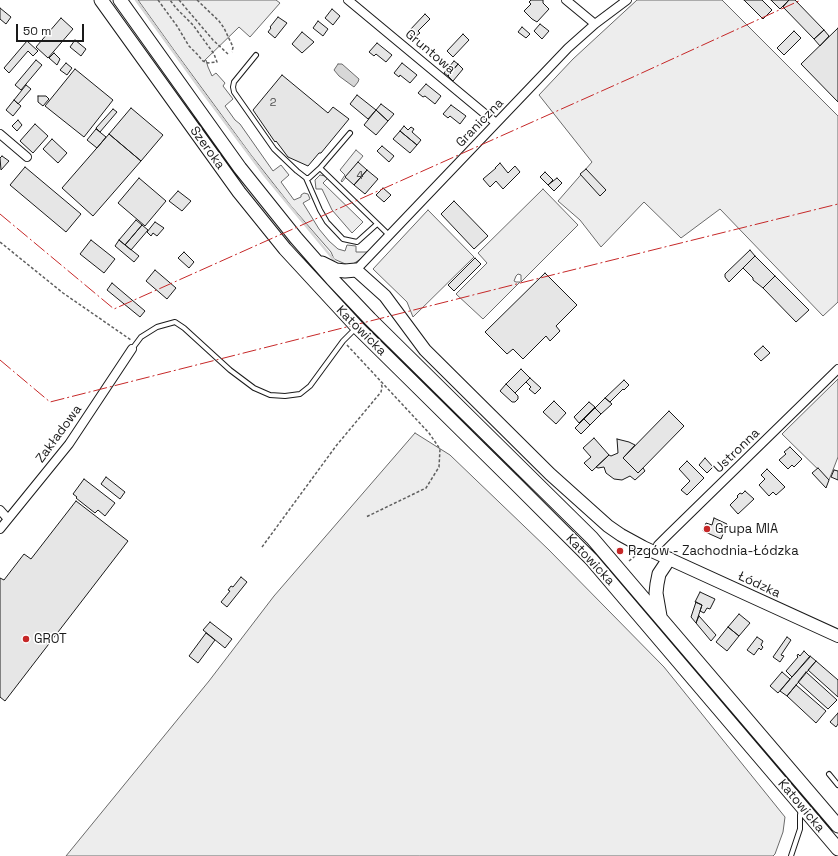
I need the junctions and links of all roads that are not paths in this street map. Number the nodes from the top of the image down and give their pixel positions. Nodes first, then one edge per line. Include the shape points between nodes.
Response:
1 (101, 0) edge
2 (120, 0) edge
3 (348, 0) edge
4 (566, 0) edge
5 (627, 0) edge
6 (595, 24) junction
7 (256, 56) dead end
8 (496, 123) junction
9 (350, 133) dead end
10 (0, 134) edge
11 (27, 157) dead end
12 (320, 168) junction
13 (306, 178) junction
14 (377, 224) junction
15 (389, 235) junction
16 (312, 257) junction
17 (356, 270) junction
18 (332, 279) joint
19 (321, 290) joint
20 (357, 327) junction
21 (134, 346) joint
22 (838, 369) edge
23 (0, 510) edge
24 (8, 519) junction
25 (0, 529) edge
26 (656, 552) junction
27 (670, 559) junction
28 (660, 616) junction
29 (838, 636) edge
30 (829, 774) dead end
31 (838, 784) edge
32 (802, 807) junction
33 (838, 826) edge
34 (838, 849) edge
35 (791, 856) edge

1 - 19 main road, Szeroka via 239,192
2 - 16 main road, Szeroka via 240,168
3 - 8 street, Gruntowa
4 - 6 street
5 - 6 street, Graniczna
6 - 8 street, Graniczna via 568,48
7 - 13 lane via 234,82 234,92 274,149
8 - 15 street, Graniczna
9 - 12 lane
10 - 11 street
12 - 13 lane
12 - 14 lane
13 - 14 lane via 327,222 343,239 357,242
14 - 15 lane
15 - 17 street, Graniczna
16 - 17 main road via 336,270
16 - 18 main road, Szeroka
17 - 26 street, Łódzka via 385,296 425,350 550,474 608,526
18 - 28 main road, Katowicka via 592,538
19 - 20 main road, Katowicka
20 - 21 lane via 343,341 310,386 300,394 284,396 270,395 254,388 175,322 156,327 141,337
20 - 32 main road, Katowicka via 591,559
21 - 24 street, Zakładowa via 69,444
22 - 26 street, Ustronna via 658,545
23 - 24 street
24 - 25 street, Zakładowa
26 - 27 street, Łódzka
27 - 28 main road via 659,574 657,584
27 - 29 street, Łódzka
28 - 33 main road, Katowicka
30 - 31 lane
32 - 34 main road, Katowicka
32 - 35 lane via 800,829

